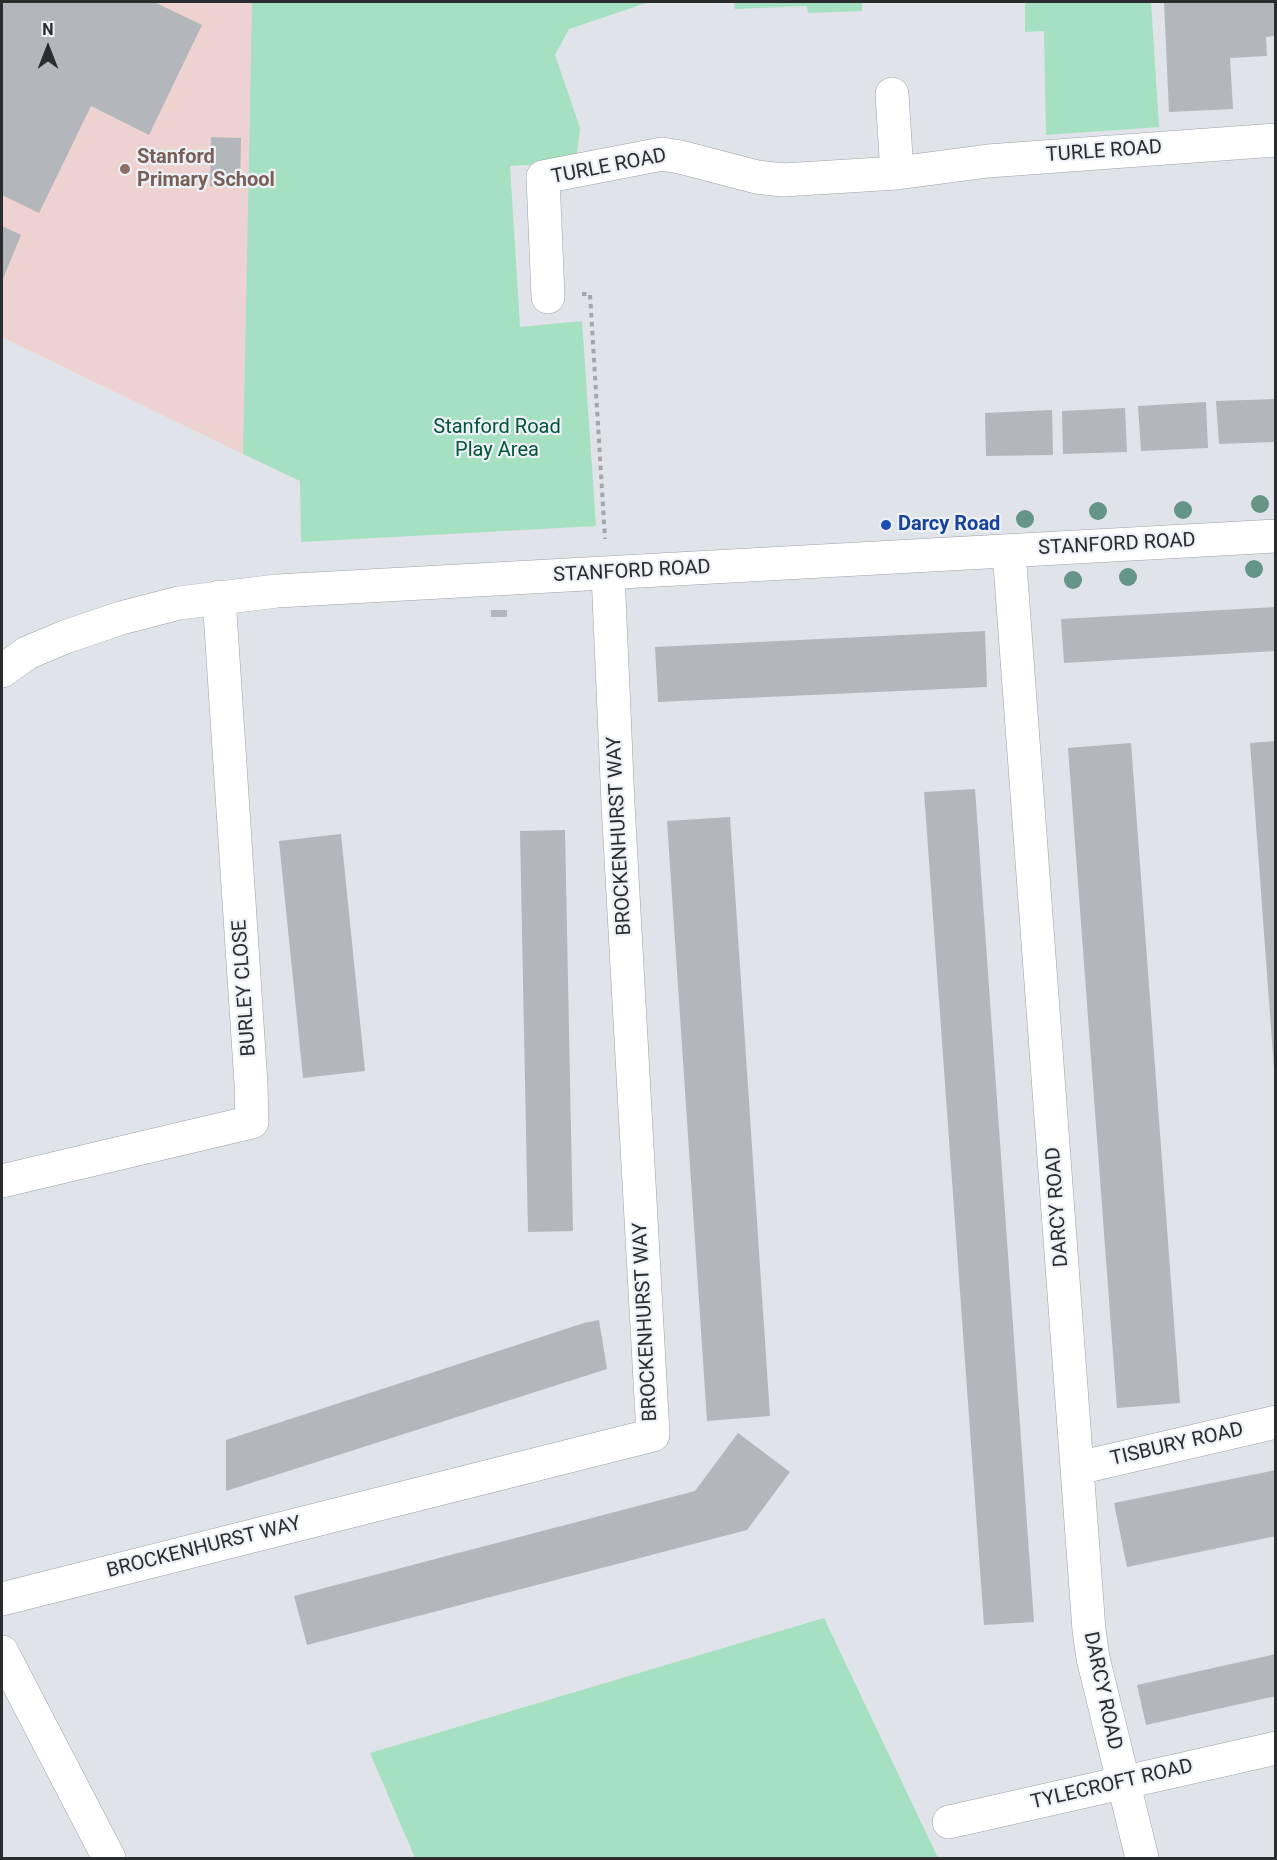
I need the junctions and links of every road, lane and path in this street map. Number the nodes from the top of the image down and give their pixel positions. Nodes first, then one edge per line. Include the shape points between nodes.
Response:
1 (892, 94) dead end
2 (1275, 140) edge
3 (897, 173) junction
4 (549, 297) joint
5 (1275, 536) edge
6 (1009, 551) junction
7 (608, 573) junction
8 (219, 597) junction
9 (2, 670) edge
10 (2, 1181) edge
11 (1275, 1422) edge
12 (1078, 1468) junction
13 (2, 1599) edge
14 (2, 1652) edge
15 (1275, 1748) edge
16 (1122, 1781) junction
17 (949, 1822) dead end
18 (109, 1858) edge
19 (1142, 1858) edge

1 - 3 street
2 - 3 street, TURLE ROAD via 1009,159
3 - 4 street, TURLE ROAD via 768,180 662,154 543,177
4 - 7 path via 590,294
5 - 6 street, STANFORD ROAD
6 - 7 street, STANFORD ROAD
6 - 12 street, DARCY ROAD
7 - 8 street, STANFORD ROAD
7 - 13 street, BROCKENHURST WAY via 652,1435
8 - 9 street, STANFORD ROAD via 145,611 65,637 27,653
8 - 10 street, BURLEY CLOSE via 252,1122
11 - 12 street, TISBURY ROAD
12 - 16 street, DARCY ROAD via 1089,1630
14 - 18 street
15 - 16 street, TYLECROFT ROAD
16 - 17 street, TYLECROFT ROAD
16 - 19 street, DARCY ROAD

